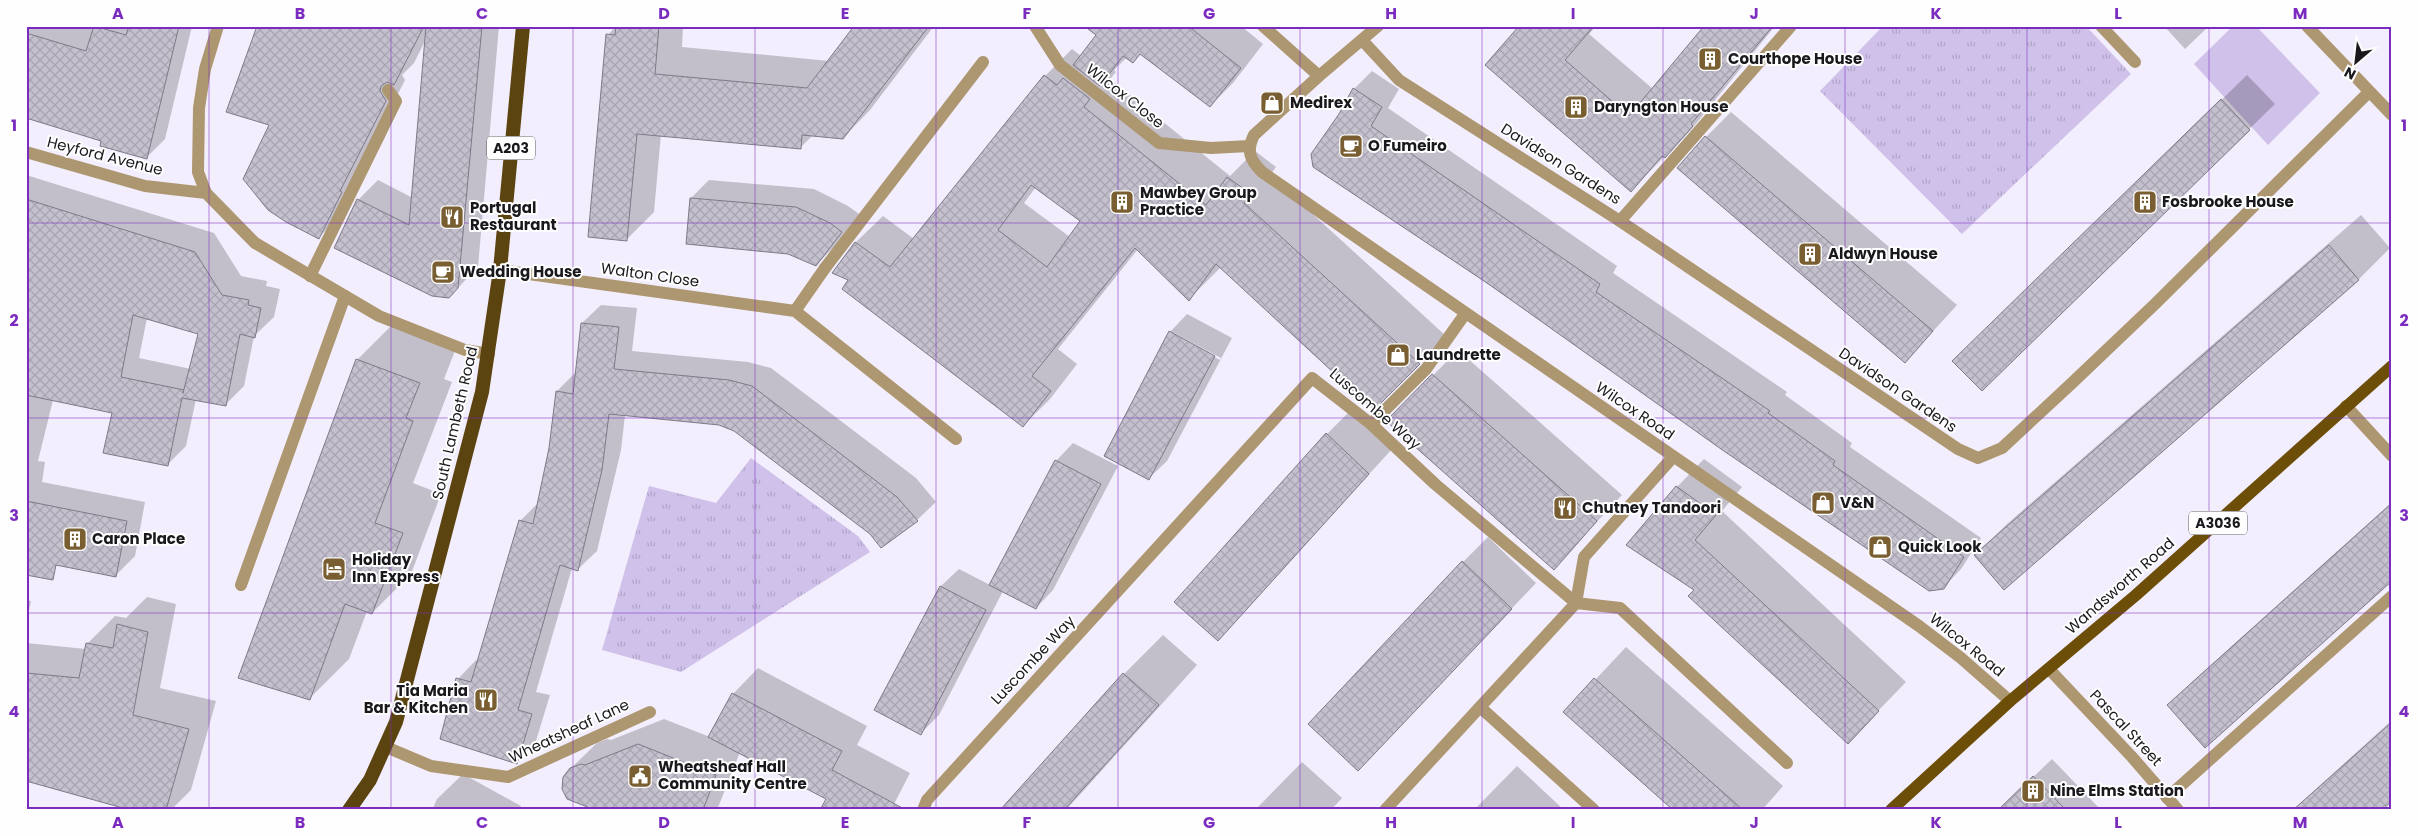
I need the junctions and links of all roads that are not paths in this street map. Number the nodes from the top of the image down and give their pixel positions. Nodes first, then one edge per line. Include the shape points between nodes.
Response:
1 (218, 26) edge
2 (523, 26) edge
3 (1035, 26) edge
4 (1262, 26) edge
5 (1378, 26) edge
6 (1791, 26) edge
7 (2101, 26) edge
8 (2307, 26) edge
9 (1362, 40) junction
10 (983, 62) dead end
11 (2135, 62) dead end
12 (1319, 76) junction
13 (388, 90) dead end
14 (2369, 92) junction
15 (2392, 115) edge
16 (1249, 146) junction
17 (26, 152) edge
18 (206, 193) junction
19 (1620, 221) junction
20 (500, 270) junction
21 (310, 276) junction
22 (344, 296) junction
23 (795, 312) junction
24 (1465, 314) junction
25 (489, 354) junction
26 (2392, 366) edge
27 (2346, 406) junction
28 (1371, 424) junction
29 (956, 439) dead end
30 (2392, 456) edge
31 (1673, 457) junction
32 (241, 585) dead end
33 (2392, 596) edge
34 (1576, 603) junction
35 (2049, 669) junction
36 (2010, 701) junction
37 (1480, 707) junction
38 (650, 712) dead end
39 (386, 747) junction
40 (1787, 763) dead end
41 (2167, 798) junction
42 (350, 810) edge
43 (923, 810) edge
44 (1385, 810) edge
45 (1594, 810) edge
46 (1892, 810) edge
47 (2178, 810) edge

1 - 18 street via 205,69 199,108 198,172
2 - 20 highway, South Lambeth Road / A203
3 - 16 street, Wilcox Close via 1060,65 1159,144 1211,148
4 - 12 street
5 - 9 street
6 - 19 street
7 - 11 street
8 - 14 street
9 - 12 street
9 - 19 street, Davidson Gardens via 1399,80
10 - 23 street
12 - 16 street via 1254,135
13 - 21 street via 396,101
14 - 15 street
14 - 19 street, Davidson Gardens via 2155,304 2002,448 1978,458 1958,450
16 - 24 street, Wilcox Road via 1250,156 1262,172
17 - 18 street, Heyford Avenue via 146,186
18 - 21 street via 255,243
20 - 23 street, Walton Close
20 - 25 highway, South Lambeth Road / A203
21 - 22 street
22 - 25 street via 425,336 465,350
22 - 32 street
23 - 29 street
24 - 28 street via 1426,369
24 - 31 street, Wilcox Road
25 - 39 highway, South Lambeth Road / A203 via 455,501 396,722
26 - 27 main road, Wandsworth Road / A3036
27 - 30 street
27 - 35 main road, Wandsworth Road / A3036 via 2255,490
28 - 34 street, Luscombe Way via 1435,484
28 - 43 street, Luscombe Way via 1312,378 927,800
31 - 34 street via 1584,557
31 - 36 street, Wilcox Road via 1919,626
33 - 41 street
34 - 37 street
34 - 40 street via 1620,608
35 - 36 main road, Wandsworth Road / A3036
35 - 41 street, Pascal Street
36 - 46 main road, Wandsworth Road / A3036
37 - 44 street
37 - 45 street
38 - 39 street, Wheatsheaf Lane via 508,777 431,766
39 - 42 highway, South Lambeth Road / A203
41 - 47 street, Pascal Street

